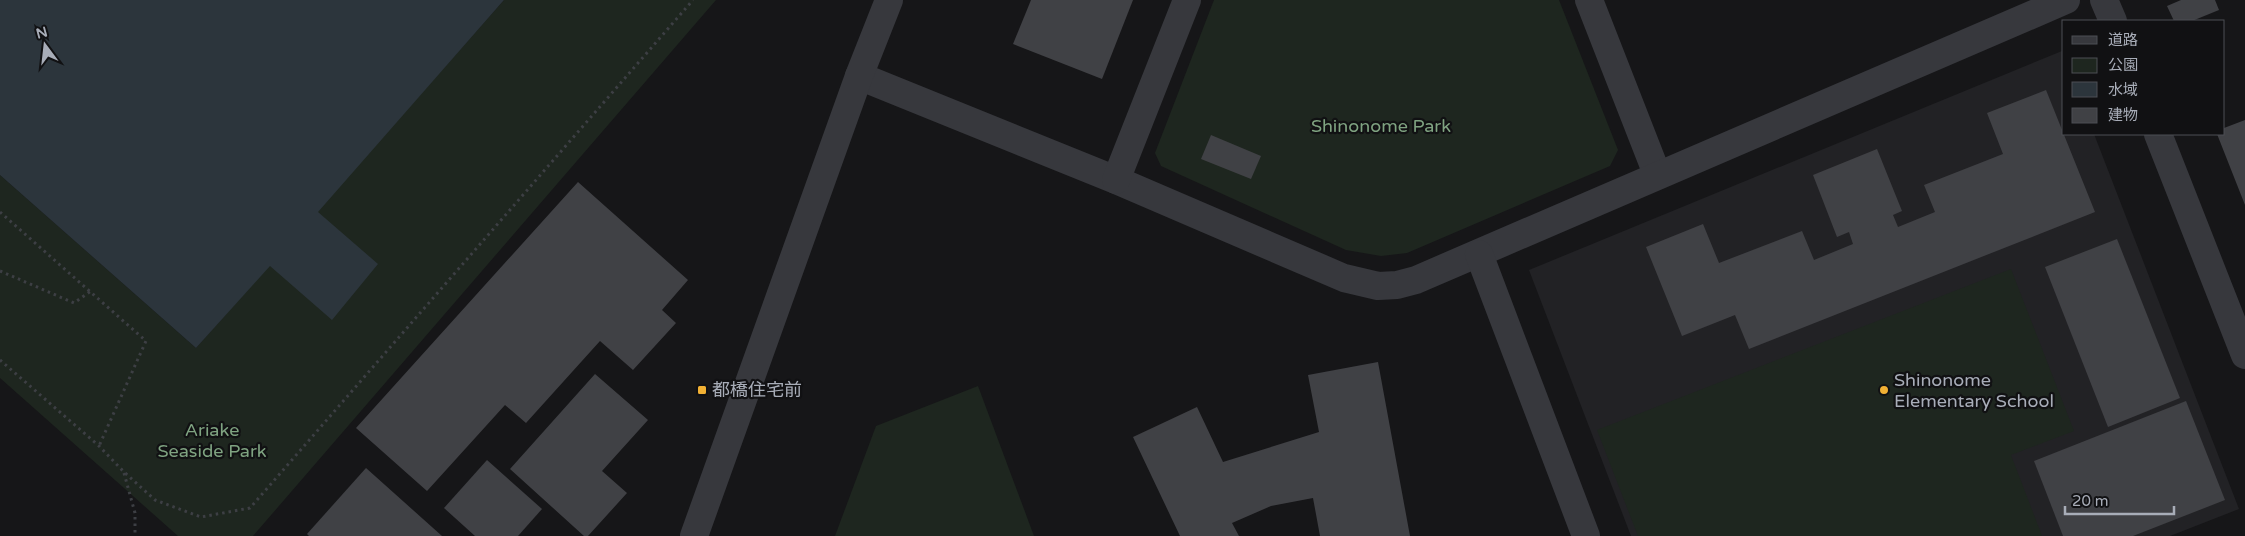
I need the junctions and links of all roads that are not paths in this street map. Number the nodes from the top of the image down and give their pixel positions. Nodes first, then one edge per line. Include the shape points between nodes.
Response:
1 (889, 0) edge
2 (1187, 0) edge
3 (1590, 0) edge
4 (2066, 0) edge
5 (2104, 0) edge
6 (2113, 20) edge
7 (859, 76) junction
8 (2158, 135) edge
9 (1657, 174) junction
10 (1116, 180) junction
11 (1479, 254) junction
12 (2245, 355) edge
13 (694, 536) edge
14 (1586, 536) edge

1 - 7 street
2 - 10 street
3 - 9 street
4 - 9 street
5 - 6 street
7 - 10 street
7 - 13 street
8 - 12 street
9 - 11 street
10 - 11 street via 1360,283 1397,285
11 - 14 street

